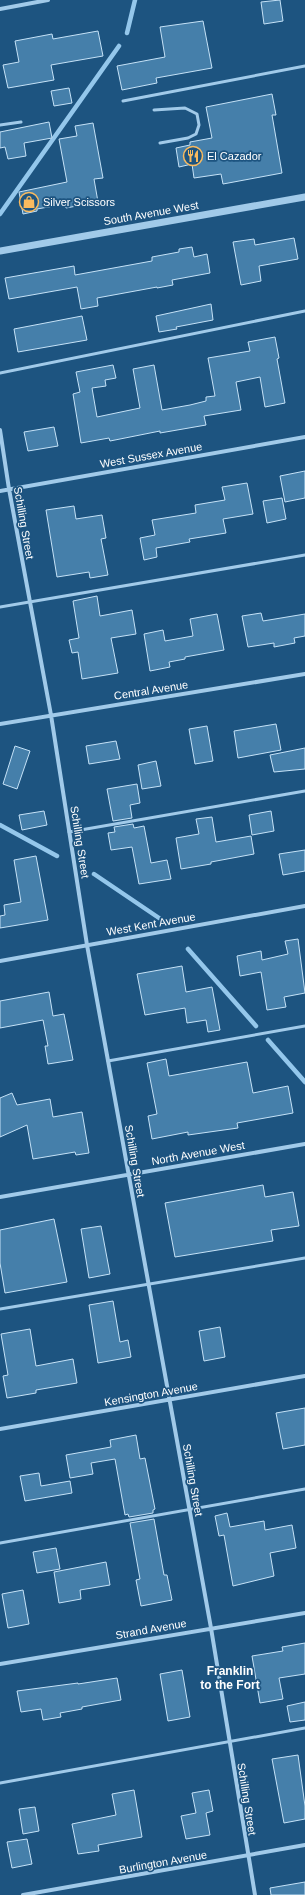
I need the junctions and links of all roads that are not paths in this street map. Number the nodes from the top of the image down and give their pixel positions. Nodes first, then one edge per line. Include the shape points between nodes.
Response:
1 (48, 0) edge
2 (0, 9) edge
3 (305, 66) edge
4 (123, 101) dead end
5 (154, 110) dead end
6 (21, 122) dead end
7 (0, 125) edge
8 (160, 143) dead end
9 (305, 197) edge
10 (0, 251) edge
11 (305, 311) edge
12 (0, 373) edge
13 (0, 430) edge
14 (305, 437) edge
15 (8, 489) junction
16 (0, 491) edge
17 (305, 555) edge
18 (30, 602) junction
19 (0, 607) edge
20 (305, 674) edge
21 (51, 715) junction
22 (0, 724) edge
23 (305, 791) edge
24 (69, 832) junction
25 (305, 906) edge
26 (87, 945) junction
27 (0, 961) edge
28 (305, 1026) edge
29 (108, 1061) junction
30 (305, 1144) edge
31 (128, 1174) junction
32 (0, 1197) edge
33 (305, 1258) edge
34 (148, 1283) junction
35 (0, 1309) edge
36 (305, 1376) edge
37 (170, 1399) junction
38 (0, 1430) edge
39 (305, 1489) edge
40 (189, 1509) junction
41 (0, 1543) edge
42 (305, 1613) edge
43 (211, 1628) junction
44 (0, 1664) edge
45 (305, 1728) edge
46 (228, 1741) junction
47 (0, 1783) edge
48 (305, 1845) edge
49 (247, 1856) junction
50 (23, 1895) edge
51 (255, 1895) edge

1 - 2 street
3 - 4 lane
5 - 8 lane via 185,108 197,114 199,125 196,134 188,138
6 - 7 lane
9 - 10 street, South Avenue West
11 - 12 lane
13 - 15 street, Schilling Street
14 - 15 street, West Sussex Avenue
15 - 16 street, West Sussex Avenue
15 - 18 street, Schilling Street
17 - 18 lane
18 - 19 lane
18 - 21 street, Schilling Street
20 - 21 street, Central Avenue
21 - 22 street, Central Avenue
21 - 24 street, Schilling Street
23 - 24 lane
24 - 26 street, Schilling Street
25 - 26 street, West Kent Avenue
26 - 27 street, West Kent Avenue
26 - 29 street, Schilling Street
28 - 29 lane
29 - 31 street, Schilling Street
30 - 31 street, North Avenue West
31 - 32 street, North Avenue West
31 - 34 street, Schilling Street
33 - 34 lane
34 - 35 lane
34 - 37 street, Schilling Street
36 - 37 street, Kensington Avenue
37 - 38 street, Kensington Avenue
37 - 40 street, Schilling Street
39 - 40 lane
40 - 41 lane
40 - 43 street, Schilling Street
42 - 43 street, Strand Avenue
43 - 44 street, Strand Avenue
43 - 46 street, Schilling Street
45 - 46 lane
46 - 47 lane
46 - 49 street, Schilling Street
48 - 49 street, Burlington Avenue
49 - 50 street, Burlington Avenue
49 - 51 street, Schilling Street

